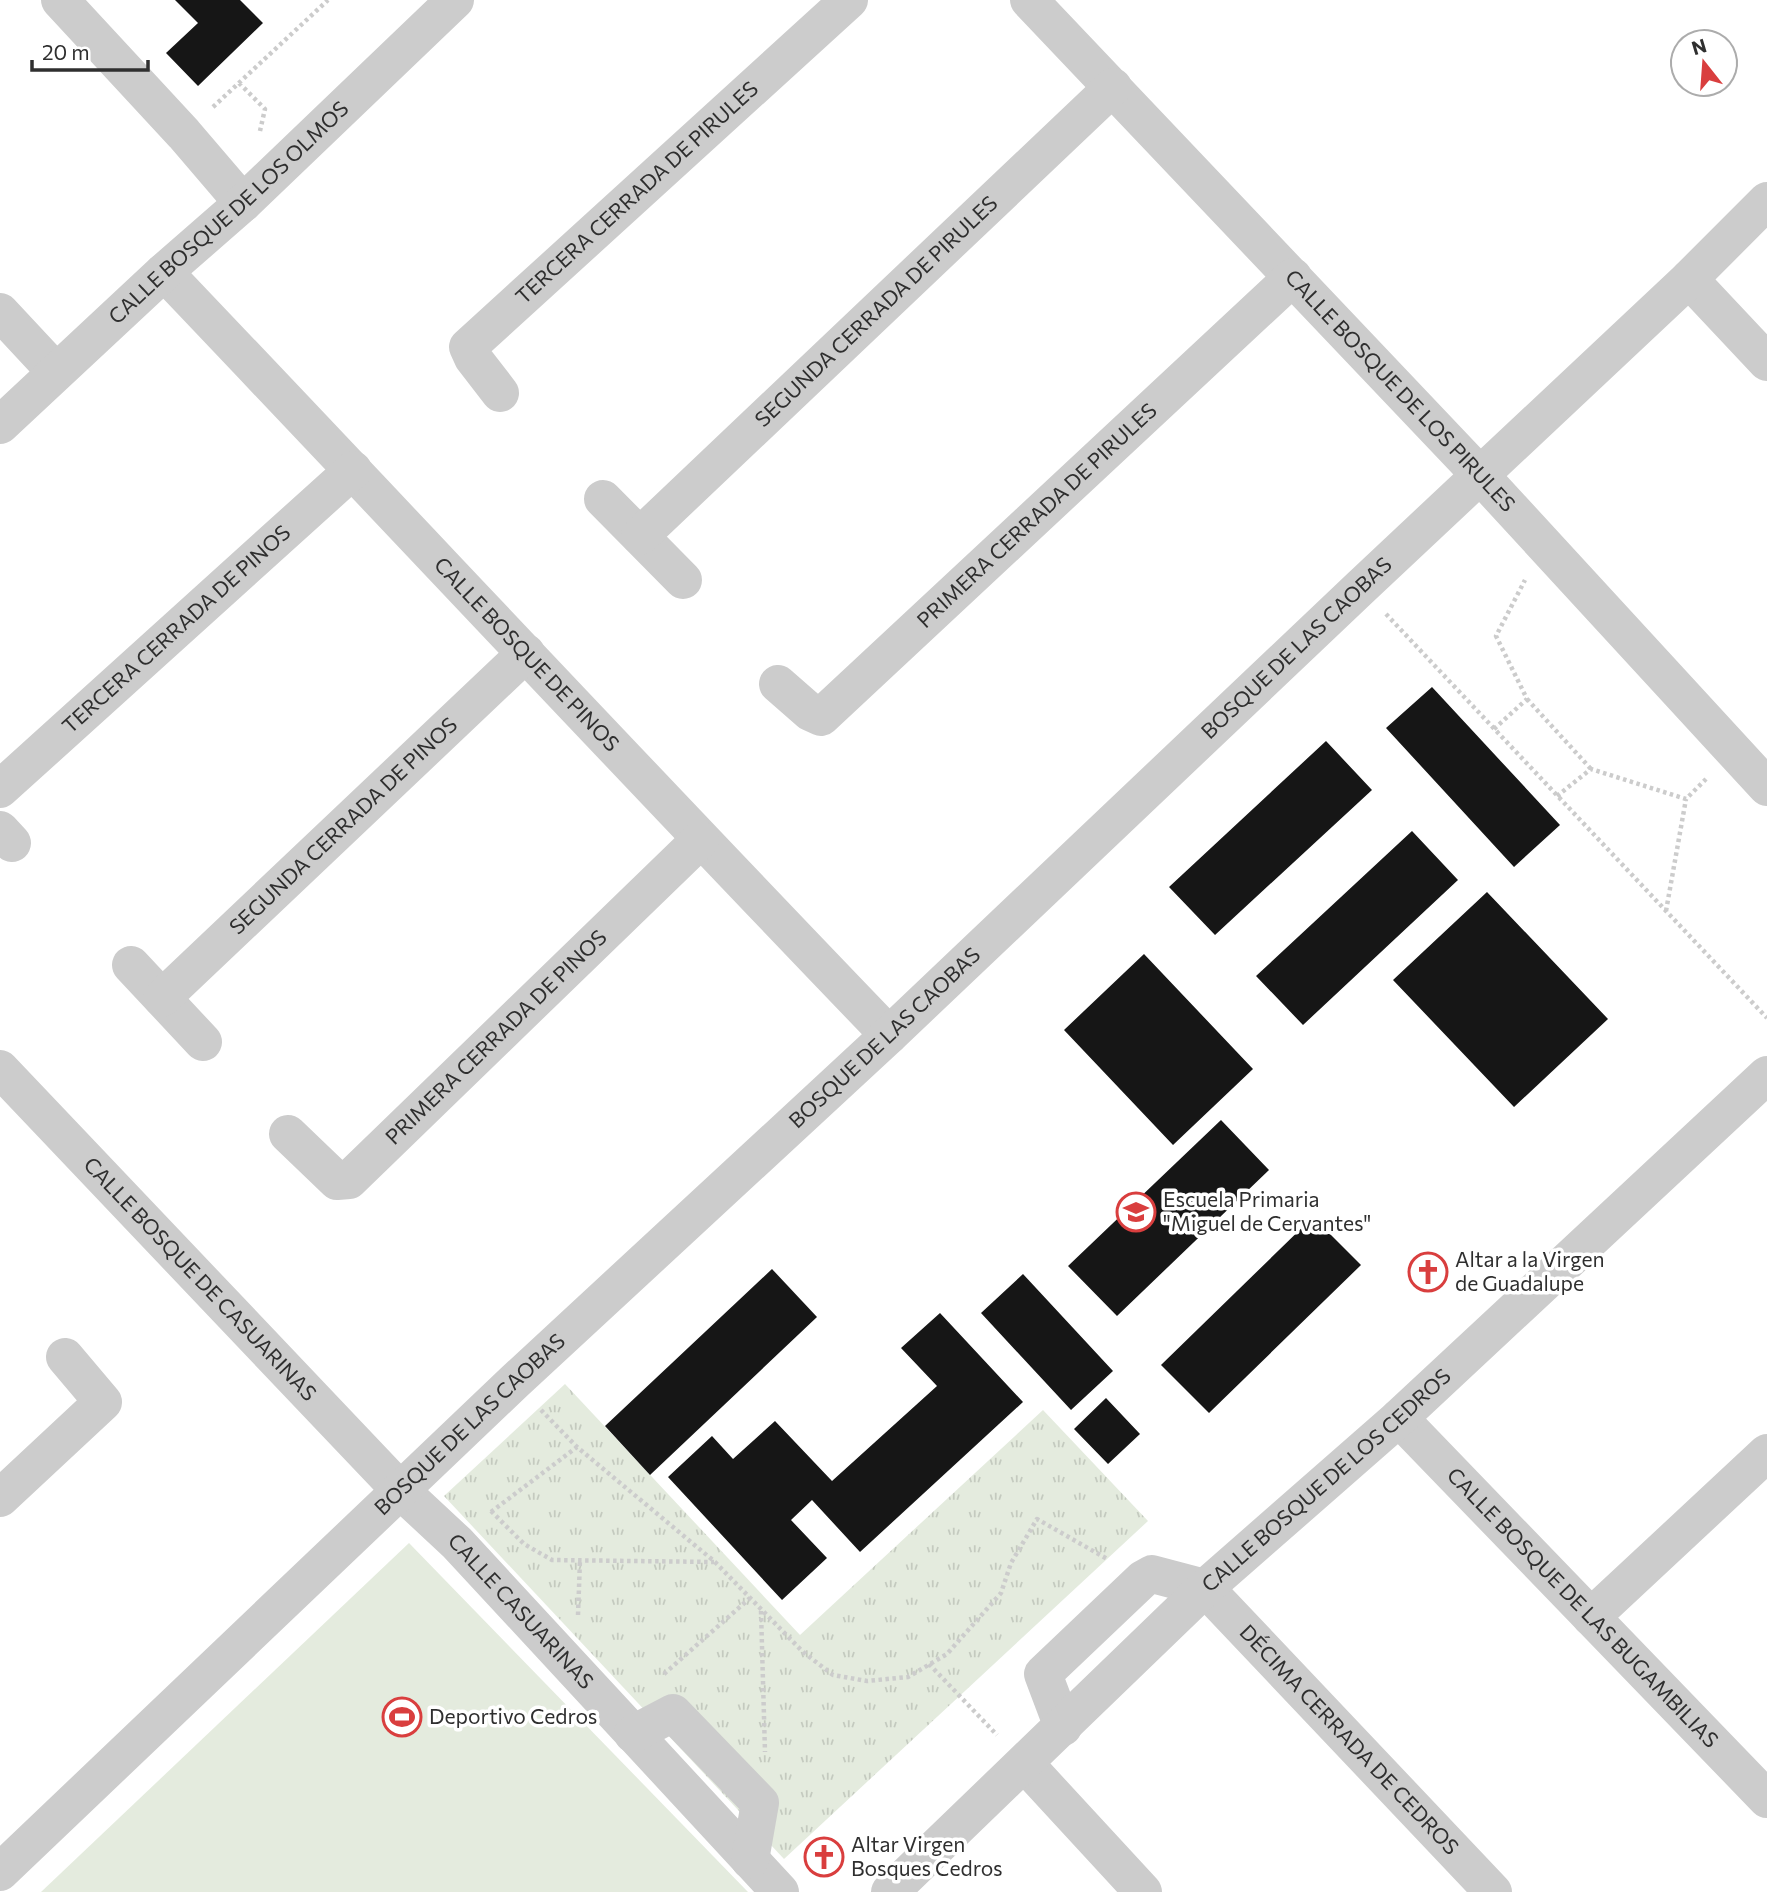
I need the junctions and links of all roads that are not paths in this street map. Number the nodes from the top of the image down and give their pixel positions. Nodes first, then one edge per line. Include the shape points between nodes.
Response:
1 (60, 0) edge
2 (455, 0) edge
3 (849, 0) edge
4 (1029, 0) edge
5 (1112, 87) junction
6 (1767, 201) edge
7 (243, 203) junction
8 (164, 272) junction
9 (1293, 277) junction
10 (1689, 279) junction
11 (0, 312) edge
12 (1767, 362) edge
13 (56, 372) junction
14 (500, 393) dead end
15 (0, 425) edge
16 (353, 470) junction
17 (1480, 475) junction
18 (603, 499) dead end
19 (640, 536) junction
20 (683, 580) dead end
21 (526, 653) junction
22 (778, 684) dead end
23 (1767, 787) edge
24 (0, 789) edge
25 (700, 840) junction
26 (131, 965) dead end
27 (162, 998) junction
28 (890, 1035) junction
29 (203, 1042) dead end
30 (0, 1069) edge
31 (1767, 1075) edge
32 (288, 1134) dead end
33 (65, 1357) dead end
34 (1399, 1418) junction
35 (1767, 1453) edge
36 (400, 1490) junction
37 (0, 1498) edge
38 (1205, 1588) junction
39 (1591, 1617) junction
40 (1063, 1727) junction
41 (1025, 1764) junction
42 (1767, 1799) edge
43 (0, 1872) edge
44 (780, 1892) edge
45 (890, 1892) edge
46 (1143, 1892) edge
47 (1493, 1892) edge

1 - 7 street
2 - 7 street, CALLE BOSQUE DE LOS OLMOS
3 - 14 street, TERCERA CERRADA DE PIRULES via 468,346
4 - 5 street, CALLE BOSQUE DE LOS PIRULES
5 - 9 street, CALLE BOSQUE DE LOS PIRULES
5 - 19 street, SEGUNDA CERRADA DE PIRULES
6 - 10 street, BOSQUE DE LAS CAOBAS
7 - 8 street, CALLE BOSQUE DE LOS OLMOS
8 - 13 street, CALLE BOSQUE DE LOS OLMOS
8 - 16 street, CALLE BOSQUE DE PINOS
9 - 17 street, CALLE BOSQUE DE LOS PIRULES
9 - 22 street, PRIMERA CERRADA DE PIRULES via 821,717
10 - 12 street
10 - 17 street, BOSQUE DE LAS CAOBAS
11 - 13 street
13 - 15 street, CALLE BOSQUE DE LOS OLMOS
16 - 21 street, CALLE BOSQUE DE PINOS
16 - 24 street, TERCERA CERRADA DE PINOS
17 - 23 street, CALLE BOSQUE DE LOS PIRULES
17 - 28 street, BOSQUE DE LAS CAOBAS
18 - 19 street
19 - 20 street
21 - 25 street, CALLE BOSQUE DE PINOS
21 - 27 street, SEGUNDA CERRADA DE PINOS
25 - 28 street, CALLE BOSQUE DE PINOS
25 - 32 street, PRIMERA CERRADA DE PINOS via 349,1180 337,1181
26 - 27 street
27 - 29 street
28 - 36 street, BOSQUE DE LAS CAOBAS
30 - 36 street, CALLE BOSQUE DE CASUARINAS
31 - 34 street, CALLE BOSQUE DE LOS CEDROS
33 - 37 street via 103,1402
34 - 38 street, CALLE BOSQUE DE LOS CEDROS
34 - 39 street, CALLE BOSQUE DE LAS BUGAMBILIAS
35 - 39 street
36 - 43 street, BOSQUE DE LAS CAOBAS
36 - 44 street, CALLE CASUARINAS via 457,1543
38 - 40 street, CALLE BOSQUE DE LOS CEDROS
38 - 40 street via 1152,1574 1043,1674
38 - 47 street, DÉCIMA CERRADA DE CEDROS
39 - 42 street, CALLE BOSQUE DE LAS BUGAMBILIAS
40 - 41 street, CALLE BOSQUE DE LOS CEDROS
41 - 45 street, CALLE BOSQUE DE LOS CEDROS
41 - 46 street

